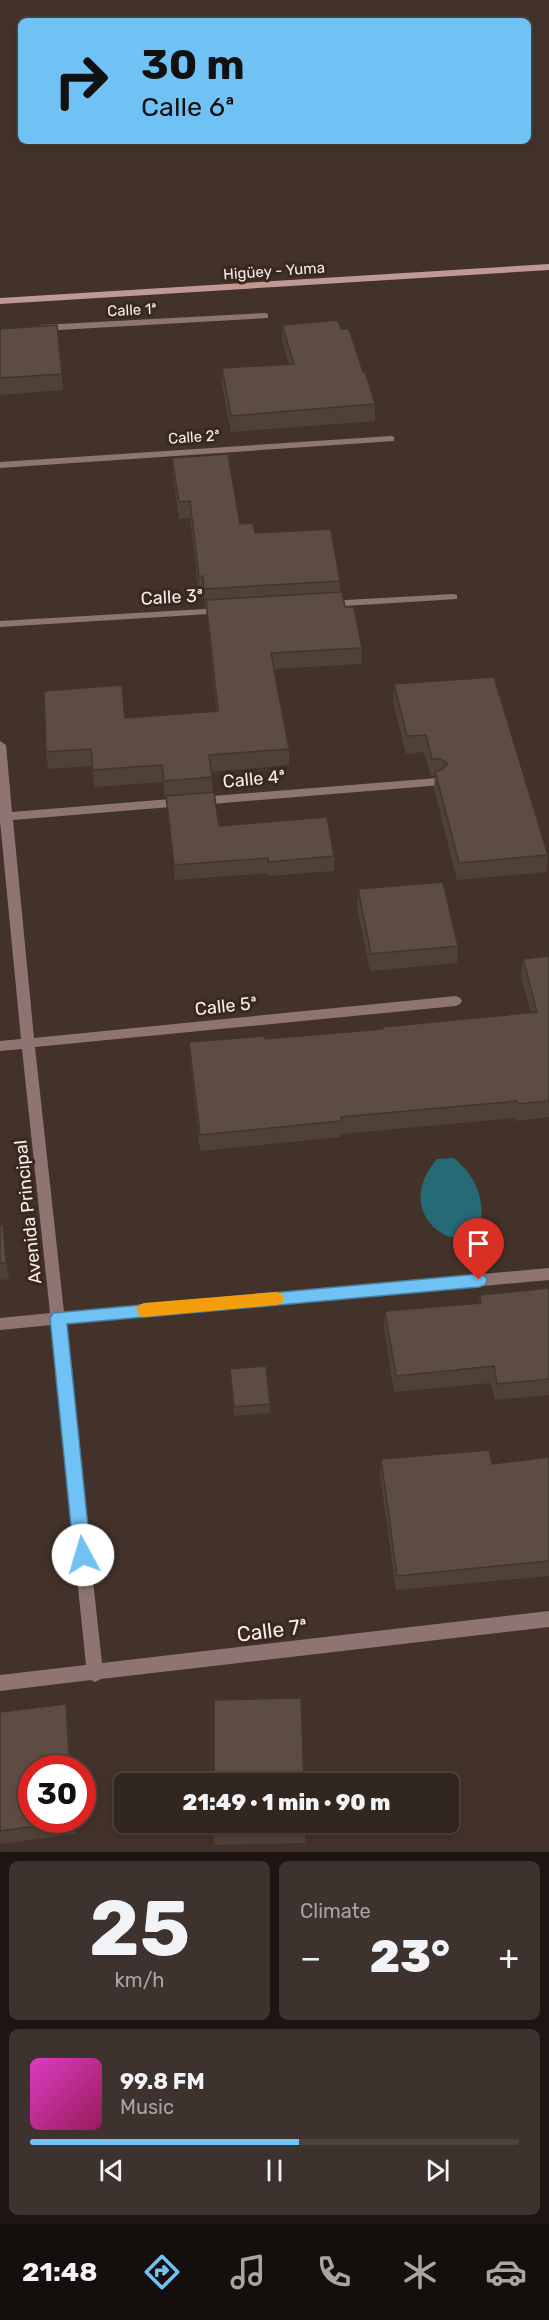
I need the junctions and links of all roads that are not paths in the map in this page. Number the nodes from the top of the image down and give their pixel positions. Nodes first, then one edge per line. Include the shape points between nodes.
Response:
1 (549, 267) edge
2 (0, 301) edge
3 (265, 316) dead end
4 (34, 328) edge
5 (391, 439) dead end
6 (0, 465) edge
7 (453, 597) dead end
8 (322, 605) edge
9 (238, 610) edge
10 (0, 624) edge
11 (0, 745) edge
12 (438, 782) edge
13 (3, 817) edge
14 (456, 1001) dead end
15 (28, 1044) junction
16 (0, 1046) edge
17 (549, 1274) edge
18 (58, 1318) junction
19 (0, 1324) edge
20 (549, 1619) edge
21 (95, 1674) junction
22 (0, 1683) edge

1 - 2 main road, Higüey - Yuma
3 - 4 street, Calle 1ª
5 - 6 street, Calle 2ª
7 - 8 street
9 - 10 street, Calle 3ª
11 - 13 street, Avenida Principal
12 - 13 street, Calle 4ª
13 - 15 street, Avenida Principal
14 - 15 street, Calle 5ª
15 - 16 street, Calle 5ª
15 - 18 street, Avenida Principal
17 - 18 street
18 - 19 street
18 - 21 street, Avenida Principal
20 - 21 street, Calle 7ª
21 - 22 street, Calle 7ª

